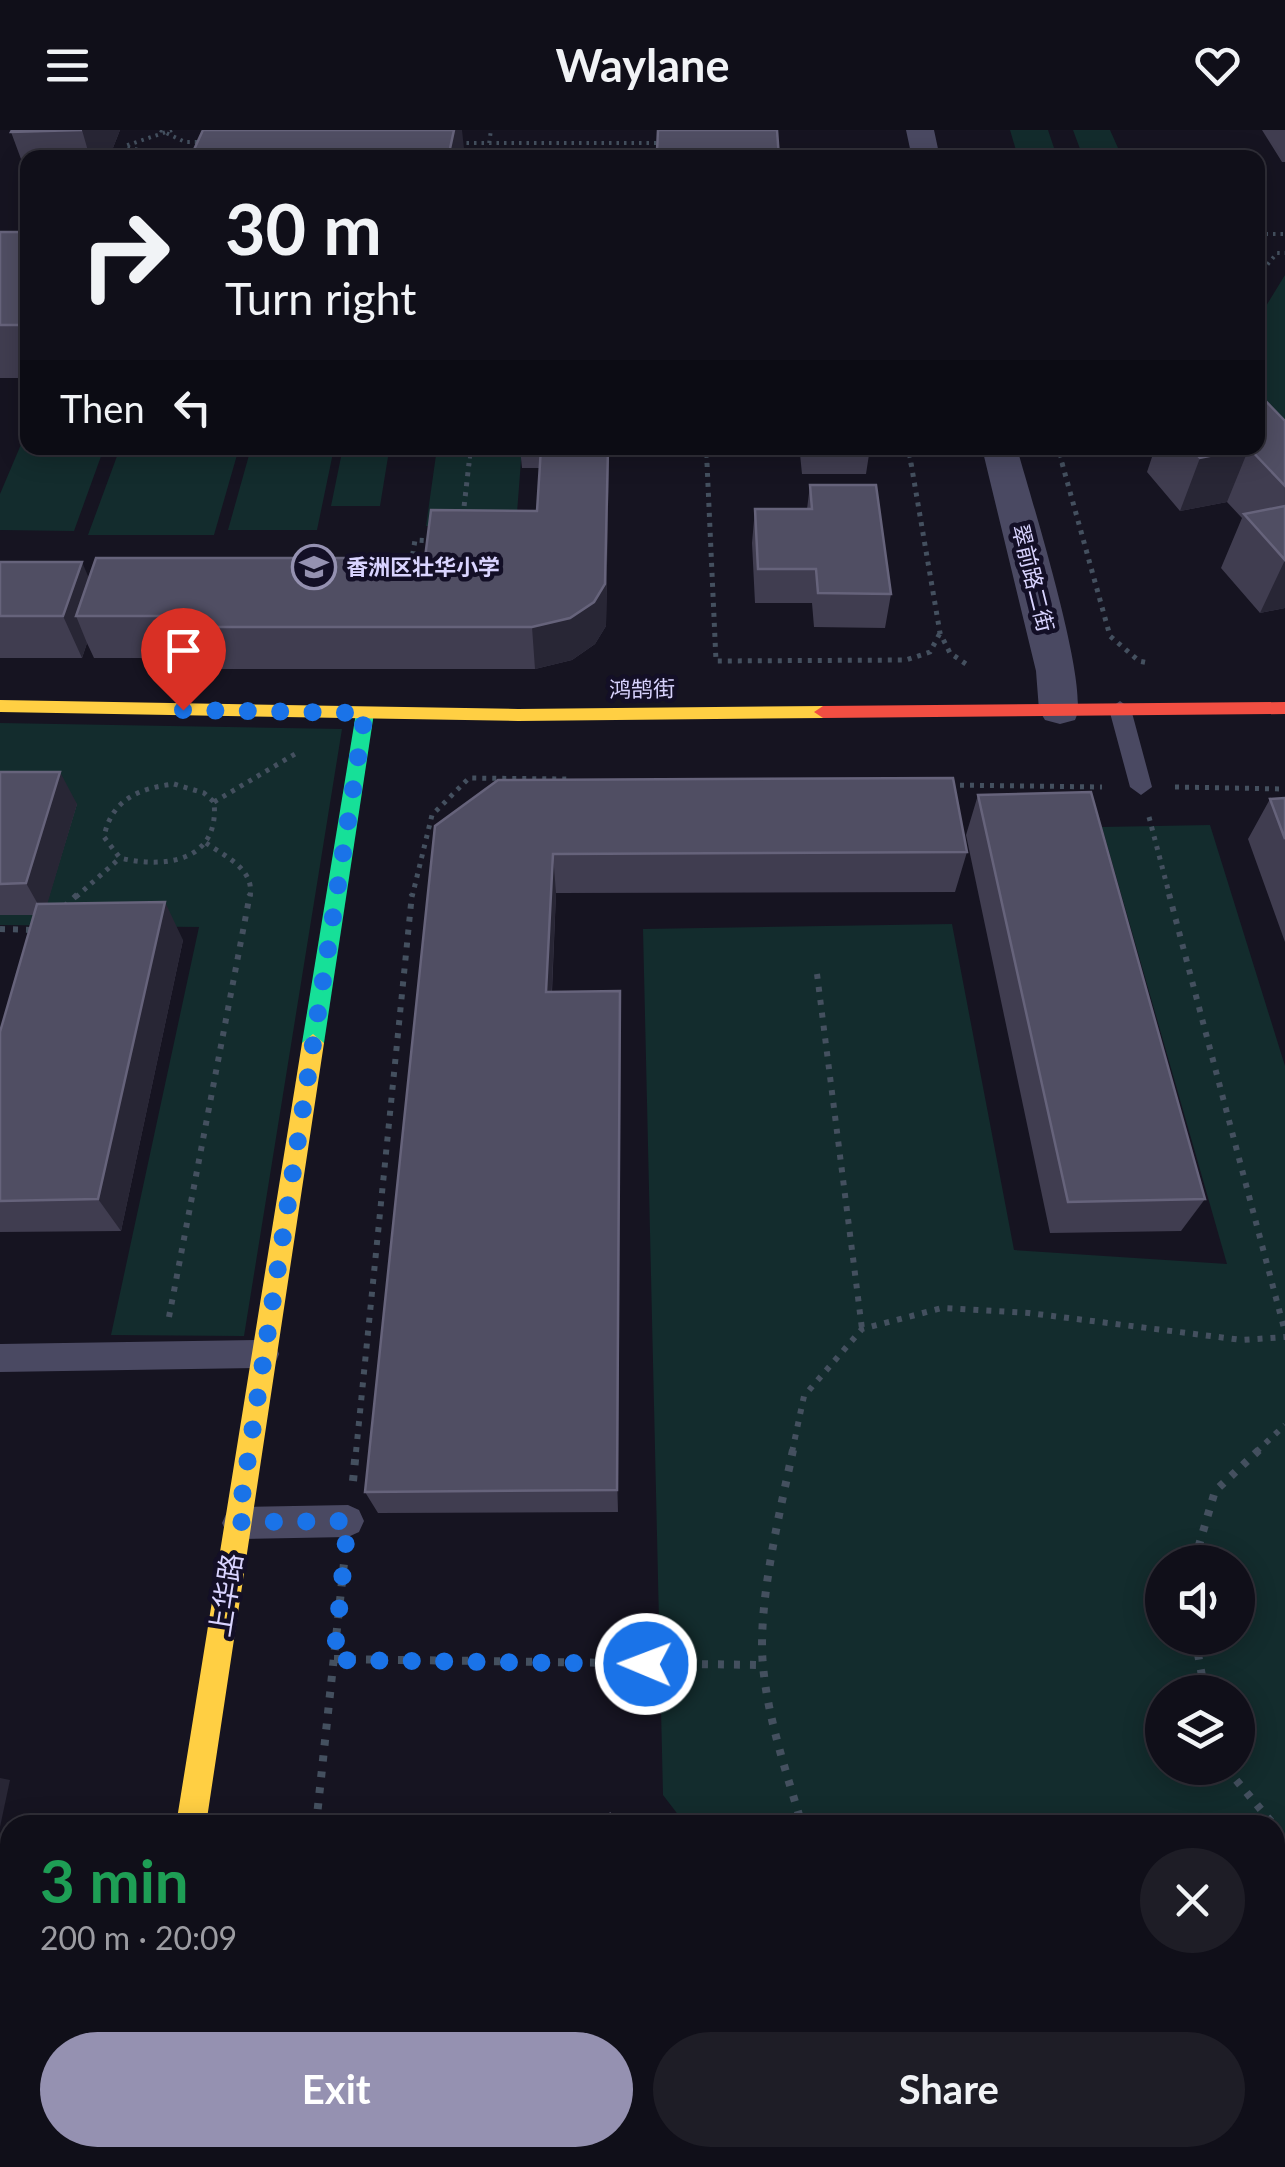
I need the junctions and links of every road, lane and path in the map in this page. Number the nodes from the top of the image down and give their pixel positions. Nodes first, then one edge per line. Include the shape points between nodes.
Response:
1 (172, 130) edge
2 (491, 130) edge
3 (162, 131) edge
4 (221, 142) edge
5 (450, 143) edge
6 (489, 143) junction
7 (679, 143) edge
8 (139, 150) edge
9 (488, 150) edge
10 (1285, 253) edge
11 (1265, 268) edge
12 (470, 455) edge
13 (706, 455) edge
14 (909, 455) edge
15 (1001, 455) edge
16 (1060, 455) edge
17 (462, 522) edge
18 (444, 541) edge
19 (409, 579) edge
20 (940, 633) junction
21 (1154, 664) dead end
22 (1056, 670) junction
23 (0, 706) edge
24 (1285, 708) edge
25 (1060, 710) junction
26 (1120, 710) junction
27 (365, 713) junction
28 (586, 780) edge
29 (942, 784) edge
30 (1141, 787) junction
31 (1285, 788) edge
32 (206, 843) junction
33 (120, 858) junction
34 (51, 918) edge
35 (0, 930) edge
36 (32, 949) edge
37 (817, 974) dead end
38 (862, 1329) junction
39 (1285, 1334) edge
40 (264, 1354) junction
41 (162, 1356) junction
42 (0, 1358) edge
43 (1285, 1424) edge
44 (348, 1521) junction
45 (238, 1522) junction
46 (1199, 1545) edge
47 (334, 1660) junction
48 (763, 1665) junction
49 (1240, 1785) edge
50 (192, 1815) edge
51 (317, 1815) edge
52 (799, 1815) edge
53 (1265, 1815) edge

1 - 3 path
2 - 6 path
3 - 4 path via 185,142
3 - 8 path via 125,146
5 - 6 path
6 - 7 path
6 - 9 path
10 - 11 path
12 - 17 path
13 - 20 path via 716,660 906,660 930,652
14 - 20 path
15 - 22 street, 翠前路二街
16 - 21 path via 1110,636 1139,661
18 - 19 path via 415,540
20 - 22 path via 950,653 971,668 1004,676
22 - 25 street, 翠前路二街
23 - 27 street, 鸿鹄街
24 - 26 street, 鸿鹄街
25 - 26 street, 鸿鹄街
25 - 27 street, 鸿鹄街
26 - 30 lane
27 - 40 street, 上华路
28 - 44 path via 469,778 432,815 412,889
29 - 30 path
30 - 31 path
30 - 39 path
32 - 33 path via 155,866
32 - 33 path via 215,829 214,802 191,786 156,785 123,799 105,823 109,849
32 - 41 path via 246,871 252,886
33 - 34 path
35 - 36 path via 37,930
37 - 38 path
38 - 39 path via 942,1308 1242,1340
38 - 48 path via 804,1396 776,1539
40 - 41 lane
40 - 45 street, 上华路
41 - 42 lane
43 - 46 path via 1215,1491
44 - 45 lane
44 - 47 path
45 - 50 street, 上华路
47 - 48 path
47 - 51 path
48 - 52 path
49 - 53 path

